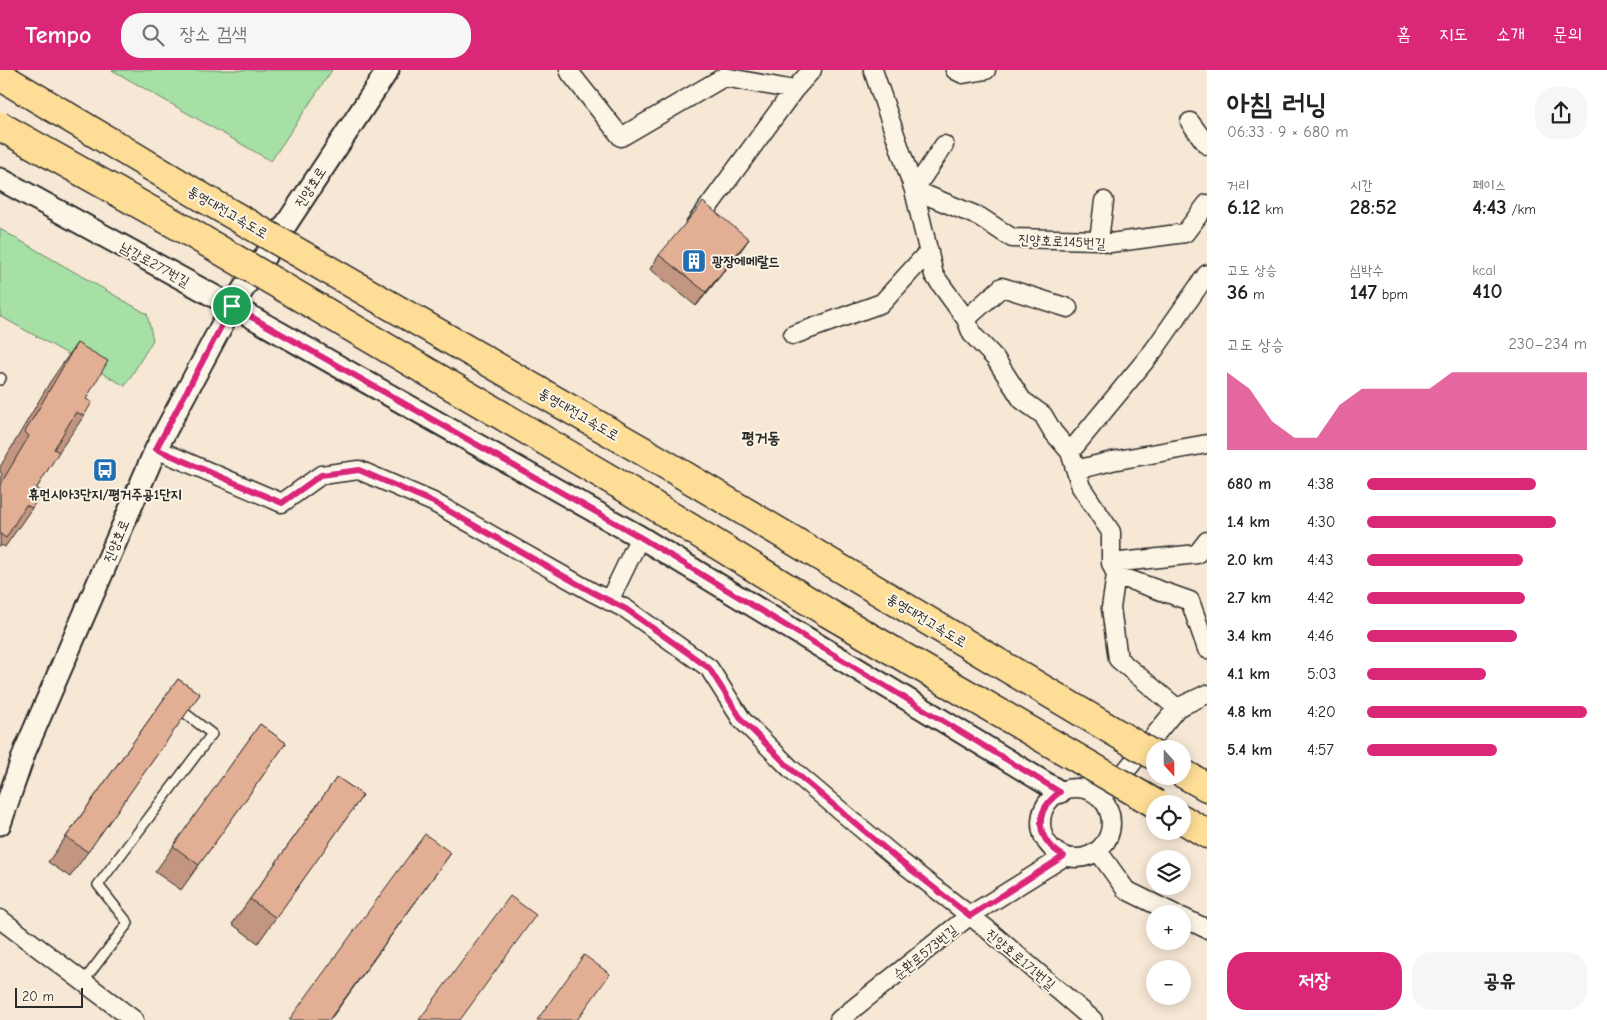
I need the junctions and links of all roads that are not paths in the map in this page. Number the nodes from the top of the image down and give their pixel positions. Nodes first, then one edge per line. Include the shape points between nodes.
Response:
1 (388, 70) edge
2 (569, 70) edge
3 (812, 70) edge
4 (873, 70) edge
5 (955, 70) edge
6 (986, 70) edge
7 (0, 76) edge
8 (794, 90) junction
9 (1190, 122) dead end
10 (0, 126) edge
11 (944, 145) dead end
12 (1207, 145) edge
13 (0, 179) edge
14 (914, 190) junction
15 (1104, 201) dead end
16 (1207, 204) edge
17 (686, 237) edge
18 (1099, 240) junction
19 (929, 251) junction
20 (1207, 274) edge
21 (232, 306) junction
22 (1068, 308) dead end
23 (966, 319) junction
24 (793, 335) dead end
25 (1207, 444) edge
26 (156, 449) junction
27 (1072, 458) junction
28 (640, 537) junction
29 (1207, 541) edge
30 (1114, 569) junction
31 (609, 600) junction
32 (1199, 600) edge
33 (1207, 649) edge
34 (1207, 694) edge
35 (172, 702) edge
36 (1177, 708) junction
37 (1146, 751) edge
38 (1191, 777) edge
39 (1207, 787) edge
40 (1060, 792) junction
41 (1146, 798) edge
42 (1102, 799) junction
43 (0, 824) edge
44 (1191, 824) edge
45 (1207, 834) edge
46 (1098, 851) junction
47 (1064, 856) junction
48 (1157, 905) edge
49 (970, 916) junction
50 (0, 920) edge
51 (1191, 921) edge
52 (1207, 929) edge
53 (83, 982) junction
54 (134, 1020) edge
55 (839, 1020) edge
56 (1093, 1020) edge

1 - 21 street, 진양호로
2 - 8 street via 622,137 724,77
3 - 8 street
4 - 14 street
5 - 6 street via 963,74
7 - 37 highway, 통영대전고속도로, bridge via 206,200 643,451
8 - 17 street
9 - 12 street
10 - 41 highway, bridge via 200,238
11 - 14 street
13 - 21 street, 남강로277번길
14 - 18 street, 진양호로145번길 via 980,217 1012,238
14 - 19 street
15 - 18 street
16 - 18 street, 진양호로145번길 via 1185,233 1110,243
19 - 23 street via 934,275
19 - 24 street via 882,303
20 - 27 street
21 - 26 street, 진양호로
21 - 28 street, 남강로277번길
22 - 23 street via 1002,287
23 - 27 street via 972,334 995,358 1022,400 1043,415
25 - 27 street via 1112,460 1076,470
26 - 31 street, 진양호로171번길 via 282,503 321,475 359,470 433,502
26 - 43 street, 진양호로 via 25,751
27 - 30 street via 1081,487 1111,532
28 - 31 street
28 - 40 street, 남강로277번길
29 - 30 street via 1197,554
30 - 32 street
30 - 36 street via 1111,608 1118,659
31 - 49 street, 진양호로171번길 via 709,668 742,720 791,769
32 - 33 street
34 - 36 street
35 - 53 lane via 212,734 98,885 128,923
36 - 42 street
38 - 39 highway
40 - 42 street via 1083,788
40 - 47 street via 1044,808 1041,826 1046,842
42 - 46 street via 1111,820 1106,842
44 - 45 highway
46 - 47 street via 1076,858
46 - 48 street via 1126,890
47 - 49 street, 순환로573번길
49 - 55 street, 순환로573번길
49 - 56 street, 진양호로171번길
50 - 53 street
51 - 52 street
53 - 54 street

